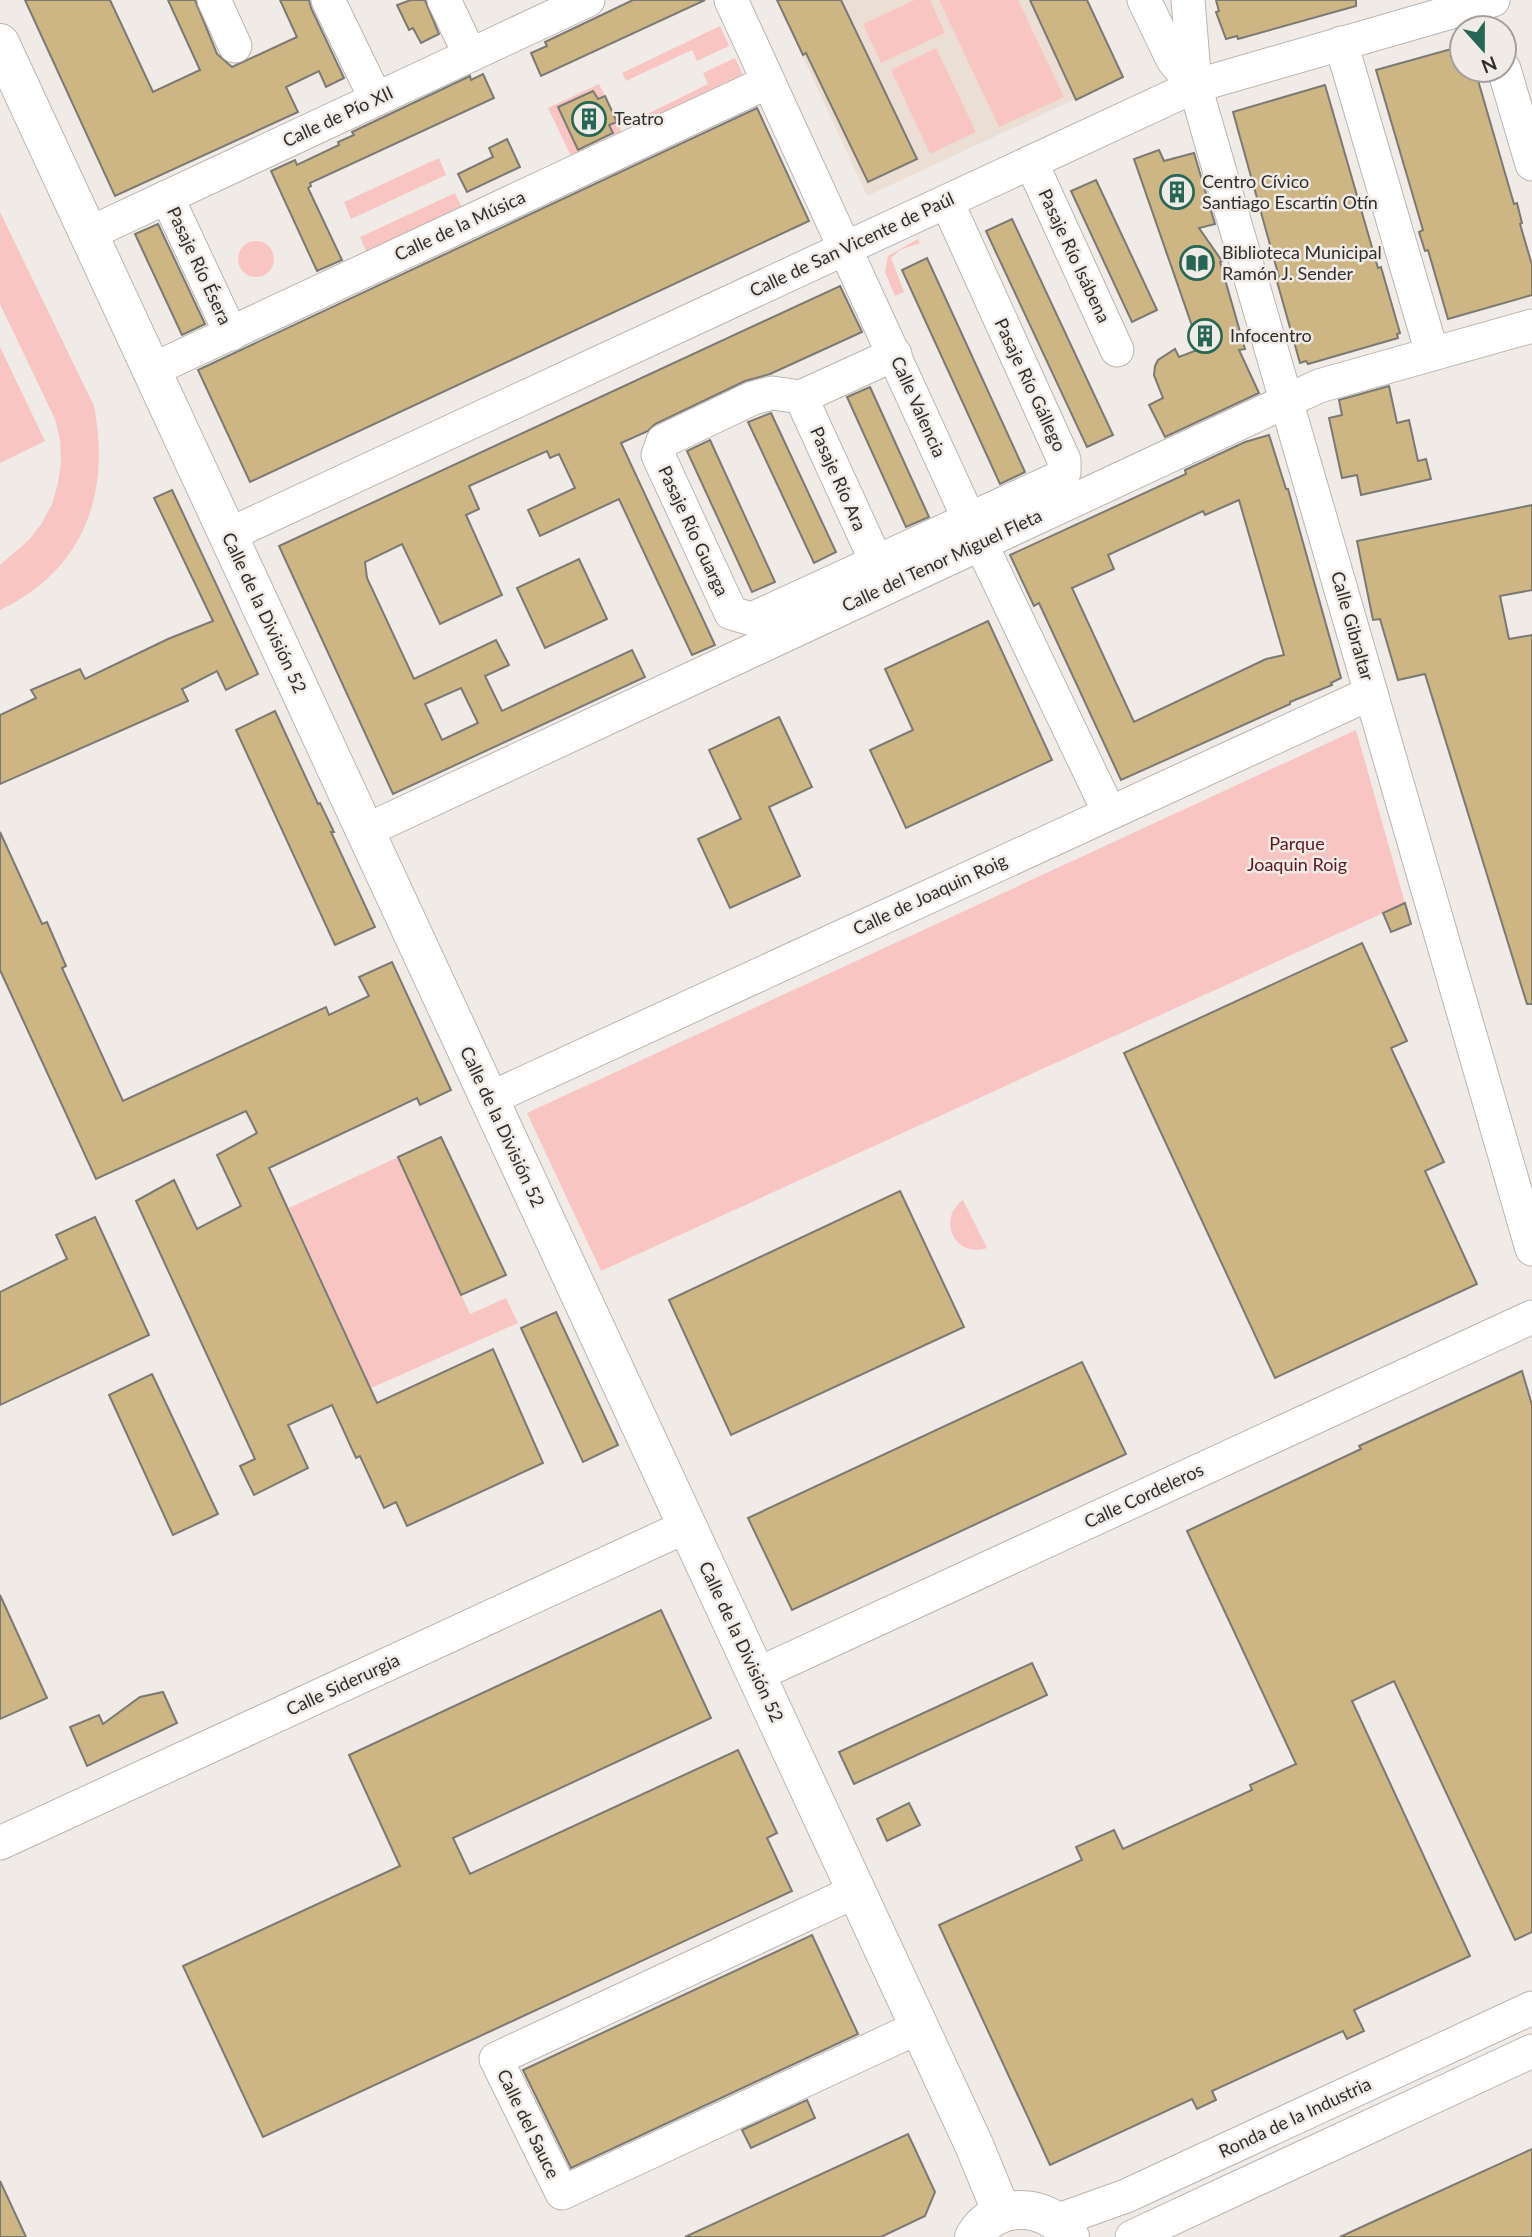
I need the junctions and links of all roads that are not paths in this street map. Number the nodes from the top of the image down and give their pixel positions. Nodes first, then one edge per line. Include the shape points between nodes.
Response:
1 (214, 0) edge
2 (328, 0) edge
3 (444, 0) edge
4 (731, 0) edge
5 (1144, 0) edge
6 (1188, 0) edge
7 (567, 4) edge
8 (1490, 10) edge
9 (0, 43) edge
10 (1341, 43) junction
11 (235, 46) dead end
12 (470, 55) junction
13 (768, 82) junction
14 (1508, 84) edge
15 (1195, 86) junction
16 (376, 99) junction
17 (1031, 163) junction
18 (1532, 164) edge
19 (167, 197) junction
20 (947, 202) junction
21 (89, 234) junction
22 (845, 247) junction
23 (1532, 326) edge
24 (231, 334) junction
25 (1117, 350) dead end
26 (1432, 353) junction
27 (895, 354) junction
28 (152, 370) junction
29 (801, 397) junction
30 (1287, 401) junction
31 (975, 531) junction
32 (228, 535) junction
33 (876, 561) junction
34 (1371, 692) junction
35 (1109, 812) junction
36 (365, 831) junction
37 (489, 1099) junction
38 (1532, 1249) edge
39 (1532, 1317) edge
40 (687, 1526) junction
41 (756, 1675) junction
42 (0, 1843) edge
43 (856, 1891) junction
44 (1532, 2008) edge
45 (919, 2026) junction
46 (1532, 2051) edge
47 (988, 2225) edge
48 (1063, 2229) edge
49 (1132, 2237) edge

1 - 11 street
2 - 16 street
3 - 12 street
4 - 13 street, Calle Valencia
5 - 15 street via 1173,60
6 - 15 street, Calle Gibraltar
7 - 12 street, Calle de Pío XII
8 - 10 street, Calle de San Vicente de Paúl
9 - 21 main road, Calle de la División 52
10 - 15 street, Calle de San Vicente de Paúl
10 - 26 street
12 - 16 street, Calle de Pío XII
13 - 22 street, Calle Valencia
13 - 24 street, Calle de la Música
14 - 18 street
15 - 17 street, Calle de San Vicente de Paúl
15 - 30 street, Calle Gibraltar
16 - 19 street, Calle de Pío XII
17 - 20 street, Calle de San Vicente de Paúl
17 - 25 street, Pasaje Río Isábena
19 - 21 street, Calle de Pío XII
19 - 24 street, Pasaje Río Ésera
20 - 22 street, Calle de San Vicente de Paúl
20 - 31 street, Pasaje Río Gállego via 1065,467 1059,478
21 - 28 main road, Calle de la División 52
22 - 27 street, Calle Valencia
22 - 32 street, Calle de San Vicente de Paúl
23 - 26 street, Calle del Tenor Miguel Fleta
24 - 28 street, Calle de la Música
26 - 30 street, Calle del Tenor Miguel Fleta via 1319,386
27 - 29 street, Pasaje Río Guarga
27 - 31 street, Calle Valencia
28 - 32 main road, Calle de la División 52
29 - 33 street, Pasaje Río Ara
29 - 33 street, Pasaje Río Guarga via 772,393 752,398 663,441 658,455 731,613 752,620
30 - 31 street, Calle del Tenor Miguel Fleta
30 - 34 street, Calle Gibraltar
31 - 33 street, Pasaje Río Guarga
31 - 35 street, Calle Valencia
31 - 36 street, Calle del Tenor Miguel Fleta
32 - 36 main road, Calle de la División 52
34 - 35 street, Calle de Joaquin Roig
34 - 38 street, Calle Gibraltar
35 - 37 street, Calle de Joaquin Roig
36 - 37 main road, Calle de la División 52
37 - 40 main road, Calle de la División 52
39 - 41 street, Calle Cordeleros
40 - 41 main road, Calle de la División 52
40 - 42 street, Calle Siderurgia
41 - 43 main road, Calle de la División 52
43 - 45 main road, Calle de la División 52
43 - 45 street, Calle del Sauce via 496,2059 562,2193
44 - 48 street, Ronda de la Industria
45 - 47 main road, Calle de la División 52 via 974,2145
46 - 49 street
47 - 48 main road via 1030,2210

